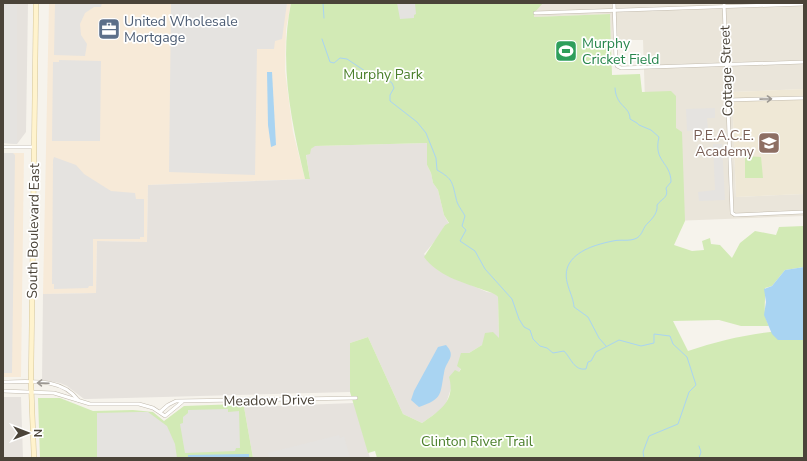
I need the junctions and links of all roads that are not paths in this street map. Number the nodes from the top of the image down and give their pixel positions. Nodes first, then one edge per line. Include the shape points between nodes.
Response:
1 (36, 3) edge
2 (614, 3) edge
3 (804, 4) edge
4 (724, 5) edge
5 (614, 10) junction
6 (535, 13) dead end
7 (804, 62) edge
8 (726, 65) junction
9 (804, 98) edge
10 (728, 100) junction
11 (3, 147) edge
12 (34, 147) junction
13 (804, 212) edge
14 (3, 382) edge
15 (31, 382) junction
16 (56, 384) junction
17 (3, 391) edge
18 (31, 391) junction
19 (54, 393) junction
20 (356, 398) dead end
21 (78, 400) junction
22 (182, 402) junction
23 (160, 412) junction
24 (34, 458) edge

1 - 12 street, South Boulevard East
2 - 5 street
3 - 4 street
4 - 5 street
4 - 8 street, Cottage Street
5 - 6 street
5 - 8 street via 617,66 622,68
7 - 8 street
8 - 10 street, Cottage Street
10 -> 9 street
10 - 13 street, Cottage Street via 731,211 735,215
11 - 12 street
12 - 15 street, South Boulevard East
14 - 15 street
16 -> 15 street
15 - 18 street, South Boulevard East
16 - 19 street
16 - 21 street via 67,389
17 - 18 street
18 - 19 street
18 - 24 street, South Boulevard East
19 - 21 street
20 - 22 street, Meadow Drive
21 - 23 street via 90,404 139,404
22 - 23 street, Meadow Drive via 172,403
22 - 23 street via 165,416

